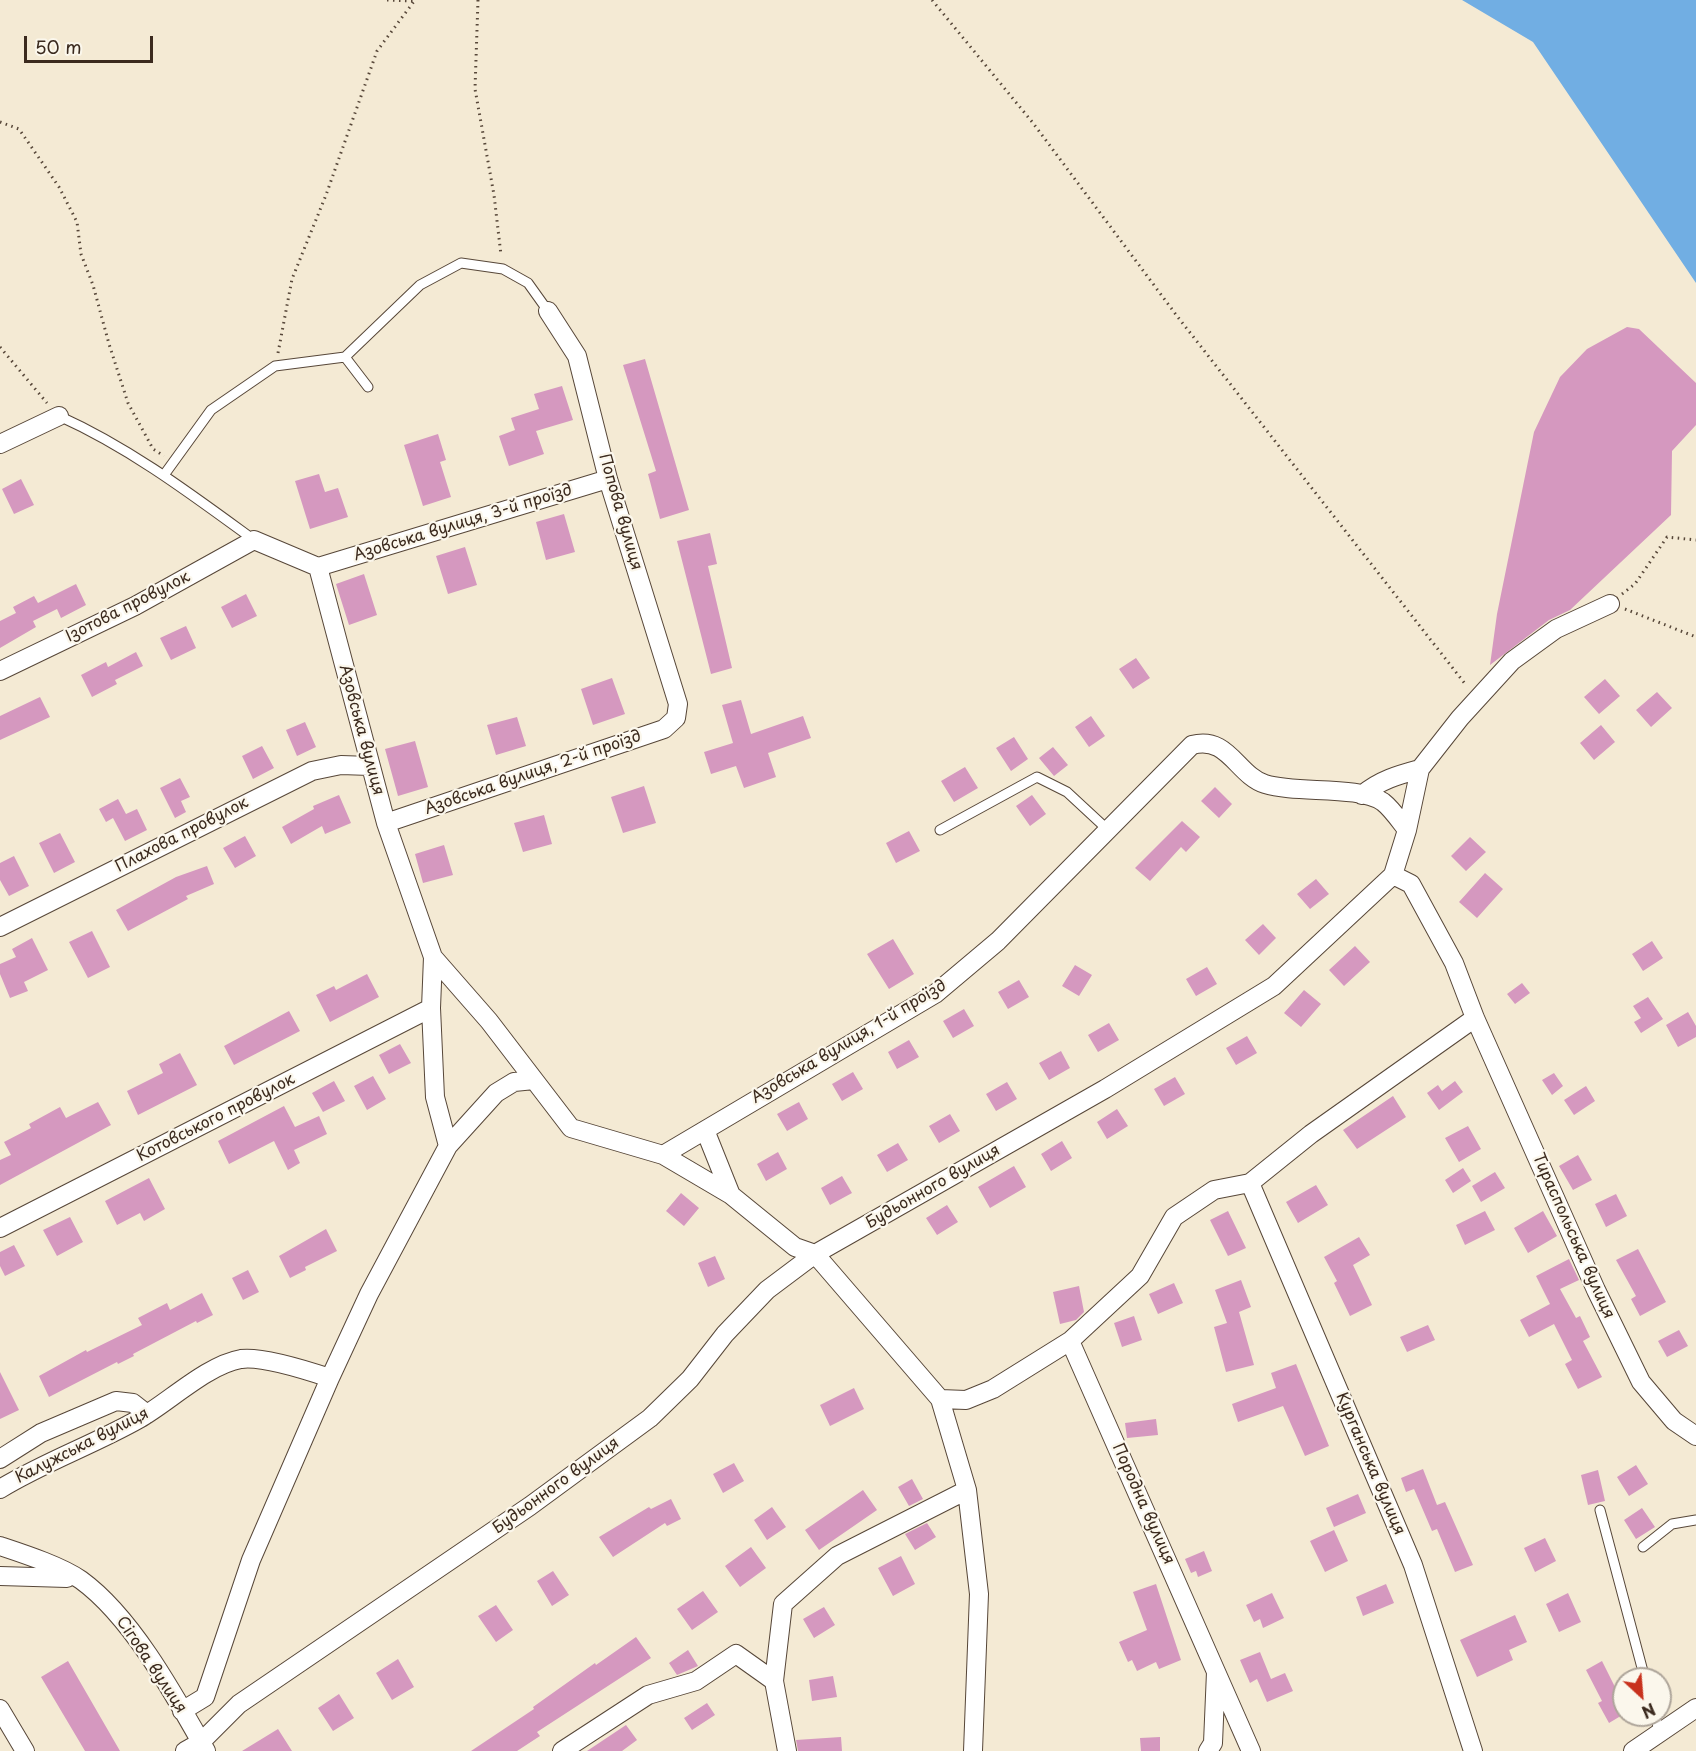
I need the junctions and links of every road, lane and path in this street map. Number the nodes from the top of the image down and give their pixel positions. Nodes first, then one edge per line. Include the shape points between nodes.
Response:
1 (387, 0) edge
2 (415, 0) edge
3 (478, 0) edge
4 (932, 0) edge
5 (0, 122) edge
6 (503, 269) junction
7 (548, 311) joint
8 (0, 347) edge
9 (345, 357) junction
10 (275, 366) junction
11 (368, 387) dead end
12 (59, 416) junction
13 (0, 444) edge
14 (174, 461) junction
15 (164, 475) junction
16 (608, 479) junction
17 (254, 540) junction
18 (1696, 540) edge
19 (318, 567) junction
20 (1610, 604) junction
21 (1696, 638) edge
22 (0, 671) edge
23 (1477, 700) junction
24 (676, 718) joint
25 (370, 766) junction
26 (1420, 769) junction
27 (1362, 795) junction
28 (386, 823) junction
29 (940, 830) dead end
30 (1108, 830) junction
31 (1407, 830) junction
32 (1394, 875) junction
33 (0, 927) edge
34 (433, 957) junction
35 (431, 1008) junction
36 (1475, 1018) junction
37 (534, 1080) junction
38 (705, 1130) junction
39 (448, 1146) junction
40 (663, 1155) junction
41 (1250, 1184) junction
42 (731, 1195) junction
43 (0, 1228) edge
44 (814, 1254) junction
45 (1070, 1341) junction
46 (330, 1378) junction
47 (940, 1399) junction
48 (147, 1414) junction
49 (1696, 1436) edge
50 (0, 1459) edge
51 (0, 1490) edge
52 (967, 1490) junction
53 (1600, 1510) dead end
54 (1696, 1520) edge
55 (0, 1546) edge
56 (1643, 1547) dead end
57 (0, 1576) edge
58 (79, 1578) junction
59 (1216, 1667) junction
60 (1642, 1667) edge
61 (774, 1682) junction
62 (205, 1697) junction
63 (239, 1704) junction
64 (1696, 1708) edge
65 (0, 1709) edge
66 (182, 1711) junction
67 (1672, 1717) edge
68 (1654, 1727) edge
69 (198, 1748) edge
70 (25, 1751) edge
71 (562, 1751) edge
72 (787, 1751) edge
73 (973, 1751) edge
74 (1208, 1751) edge
75 (1251, 1751) edge
76 (1473, 1751) edge
77 (1633, 1751) edge

1 - 2 path
2 - 10 path via 377,51 292,279
3 - 6 path via 475,89
4 - 23 path via 1033,123 1177,316
5 - 14 path via 19,129 59,187 77,222 81,254 128,403 153,449
6 - 7 lane via 528,283
6 - 9 lane via 461,263 420,285
7 - 16 street, Попова вулиця via 577,356
8 - 12 path
9 - 10 lane
9 - 11 lane
10 - 14 lane via 211,410
12 - 13 street
12 - 15 lane via 96,432
14 - 15 lane
15 - 17 lane
16 - 19 street, Азовська вулиця, 3-й проїзд
16 - 24 street, Попова вулиця via 678,704
17 - 19 street
17 - 22 street, Ізотова провулок via 135,606
18 - 20 path via 1666,537 1635,584
19 - 25 street, Азовська вулиця
20 - 21 path
20 - 23 street via 1556,629 1512,661
23 - 26 street
24 - 28 street, Азовська вулиця, 2-й проїзд via 664,729
25 - 28 street, Азовська вулиця
25 - 33 street, Плахова провулок via 341,765 312,771
26 - 27 street via 1375,784
26 - 31 street
27 - 30 street, Азовська вулиця, 1-й проїзд via 1307,792 1263,783 1218,746 1205,741 1192,745
27 - 31 street via 1382,802
28 - 34 street, Азовська вулиця
29 - 30 lane via 1037,777 1067,792
30 - 38 street, Азовська вулиця, 1-й проїзд via 998,940 935,994
31 - 32 street
32 - 36 street, Тираспольська вулиця via 1412,884 1454,963
32 - 44 street, Будьонного вулиця via 1274,986 1105,1089
34 - 35 street
34 - 37 street
35 - 39 street via 435,1097
35 - 43 street, Котовського провулок
36 - 41 street via 1311,1134
36 - 49 street, Тираспольська вулиця via 1641,1382 1674,1421
37 - 39 street via 514,1082 496,1093
37 - 40 street via 571,1128
38 - 40 street, Азовська вулиця, 1-й проїзд
38 - 42 street
39 - 46 street via 369,1294
40 - 42 street
41 - 45 street via 1214,1190 1174,1217 1140,1276
41 - 76 street, Курганська вулиця via 1413,1565
42 - 44 street via 795,1247
44 - 47 street
44 - 63 street, Будьонного вулиця via 767,1290 690,1379 650,1418 530,1506
45 - 47 street via 993,1389 966,1400
45 - 59 street, Породна вулиця
46 - 48 street, Калужська вулиця via 295,1367 242,1359 220,1366
46 - 62 street via 251,1560
47 - 52 street
48 - 50 street via 133,1403 116,1401 41,1433
48 - 51 street, Калужська вулиця
52 - 61 street via 837,1556 783,1605
52 - 73 street via 979,1594
53 - 60 lane
54 - 56 lane via 1672,1524
55 - 58 street, Сігова вулиця
57 - 58 street
58 - 66 street, Сігова вулиця via 118,1614
59 - 74 street, Породна вулиця via 1213,1743
59 - 75 street, Породна вулиця
61 - 71 street via 736,1654 696,1681 648,1695
61 - 72 street
62 - 63 street
62 - 66 street
63 - 69 street, Будьонного вулиця
64 - 67 street
65 - 70 street
66 - 69 street, Сігова вулиця
68 - 77 street

